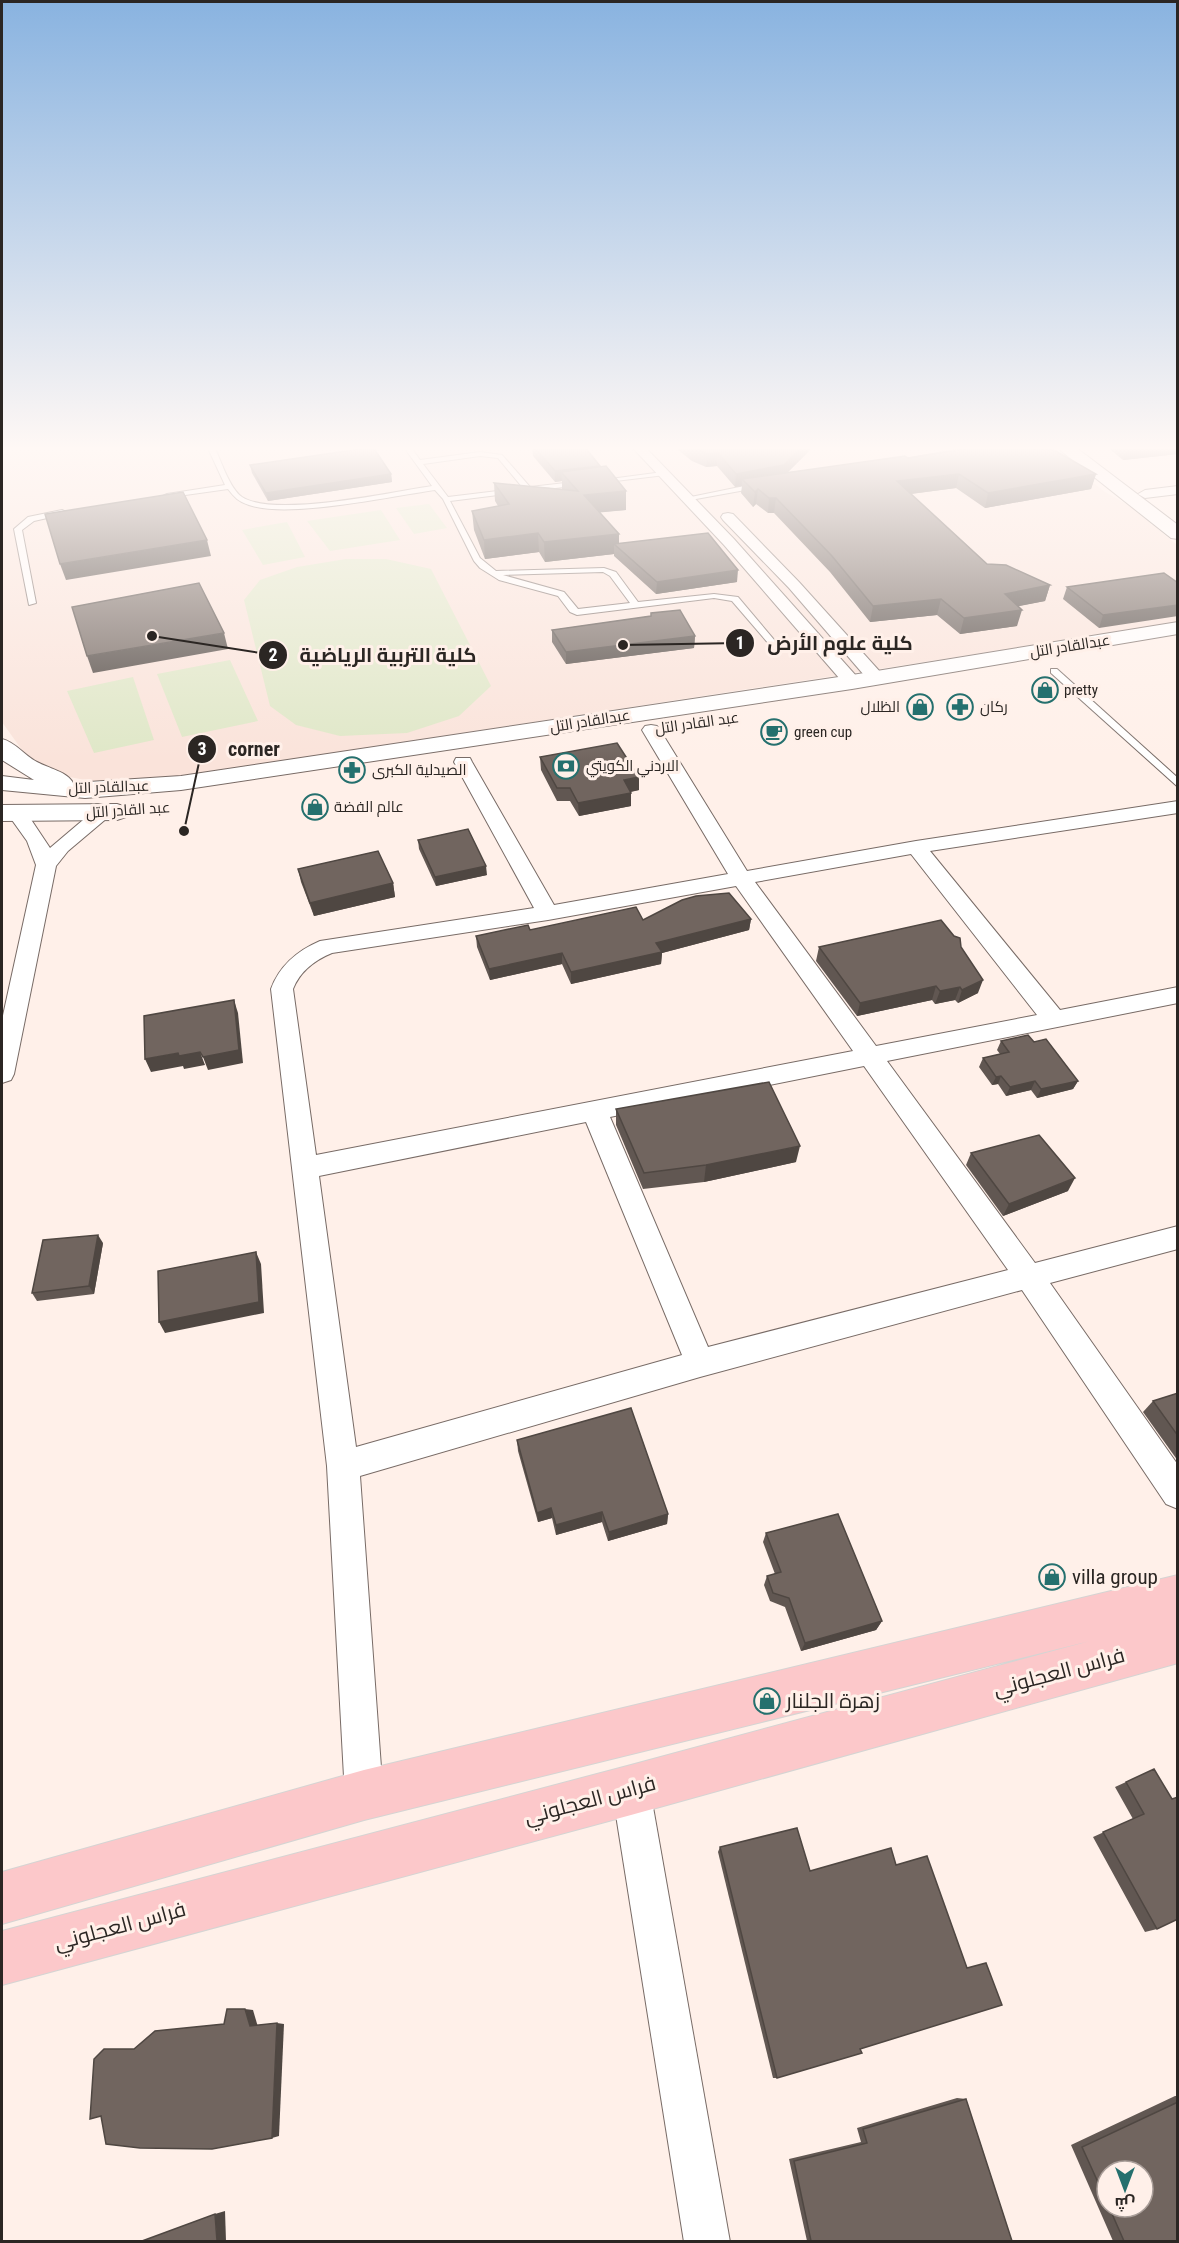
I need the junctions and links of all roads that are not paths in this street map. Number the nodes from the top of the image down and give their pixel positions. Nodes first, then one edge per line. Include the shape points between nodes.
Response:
1 (21, 551) edge
2 (473, 551) edge
3 (737, 551) edge
4 (761, 551) edge
5 (538, 572) junction
6 (494, 573) junction
7 (547, 590) junction
8 (32, 603) dead end
9 (636, 605) junction
10 (1178, 628) edge
11 (777, 648) dead end
12 (1178, 650) edge
13 (1054, 671) junction
14 (876, 678) junction
15 (852, 682) junction
16 (651, 730) junction
17 (2, 746) edge
18 (463, 762) junction
19 (2, 783) edge
20 (1178, 784) edge
21 (85, 791) junction
22 (253, 795) dead end
23 (1178, 807) edge
24 (137, 810) dead end
25 (9, 813) edge
26 (103, 813) junction
27 (916, 847) junction
28 (46, 865) junction
29 (741, 878) junction
30 (548, 913) junction
31 (1178, 995) edge
32 (1053, 1018) junction
33 (870, 1055) junction
34 (2, 1074) edge
35 (594, 1110) junction
36 (305, 1168) junction
37 (1178, 1237) edge
38 (1028, 1275) junction
39 (700, 1363) junction
40 (344, 1466) junction
41 (1178, 1493) edge
42 (1178, 1597) edge
43 (1178, 1640) edge
44 (631, 1790) junction
45 (364, 1795) junction
46 (2, 1898) edge
47 (2, 1958) edge
48 (707, 2241) edge

1 - 8 lane
2 - 6 lane
3 - 15 street
4 - 14 street
5 - 6 lane
5 - 7 lane
5 - 9 lane via 604,570 612,574
6 - 7 lane
7 - 9 lane via 561,594 577,612
9 - 11 lane via 714,596 735,599
10 - 14 main road, عبدالقادر التل
12 - 13 main road, عبد القادر التل
13 - 16 main road, عبد القادر التل
13 - 20 lane
14 - 15 main road, عبدالقادر التل
15 - 21 main road, عبدالقادر التل via 181,783
16 - 18 main road, عبد القادر التل
16 - 29 street
17 - 21 main road via 32,770
18 - 22 main road, عبد القادر التل
18 - 30 street
19 - 21 main road, عبدالقادر التل
23 - 27 street
24 - 26 main road, عبد القادر التل
25 - 26 main road, عبد القادر التل
25 - 28 street via 38,842
26 - 28 street
27 - 29 street
27 - 32 street
28 - 34 street
29 - 30 street
29 - 33 street
30 - 36 street via 328,946 308,954 285,979 282,989
31 - 32 street
32 - 33 street
33 - 35 street
33 - 38 street
35 - 36 street
35 - 39 street
36 - 40 street
37 - 38 street
38 - 39 street
38 - 41 street
39 - 40 street
40 - 45 street
42 - 45 main road
43 - 44 main road, فراس العجلوني
44 - 47 main road, فراس العجلوني
44 - 48 street
45 - 46 main road

